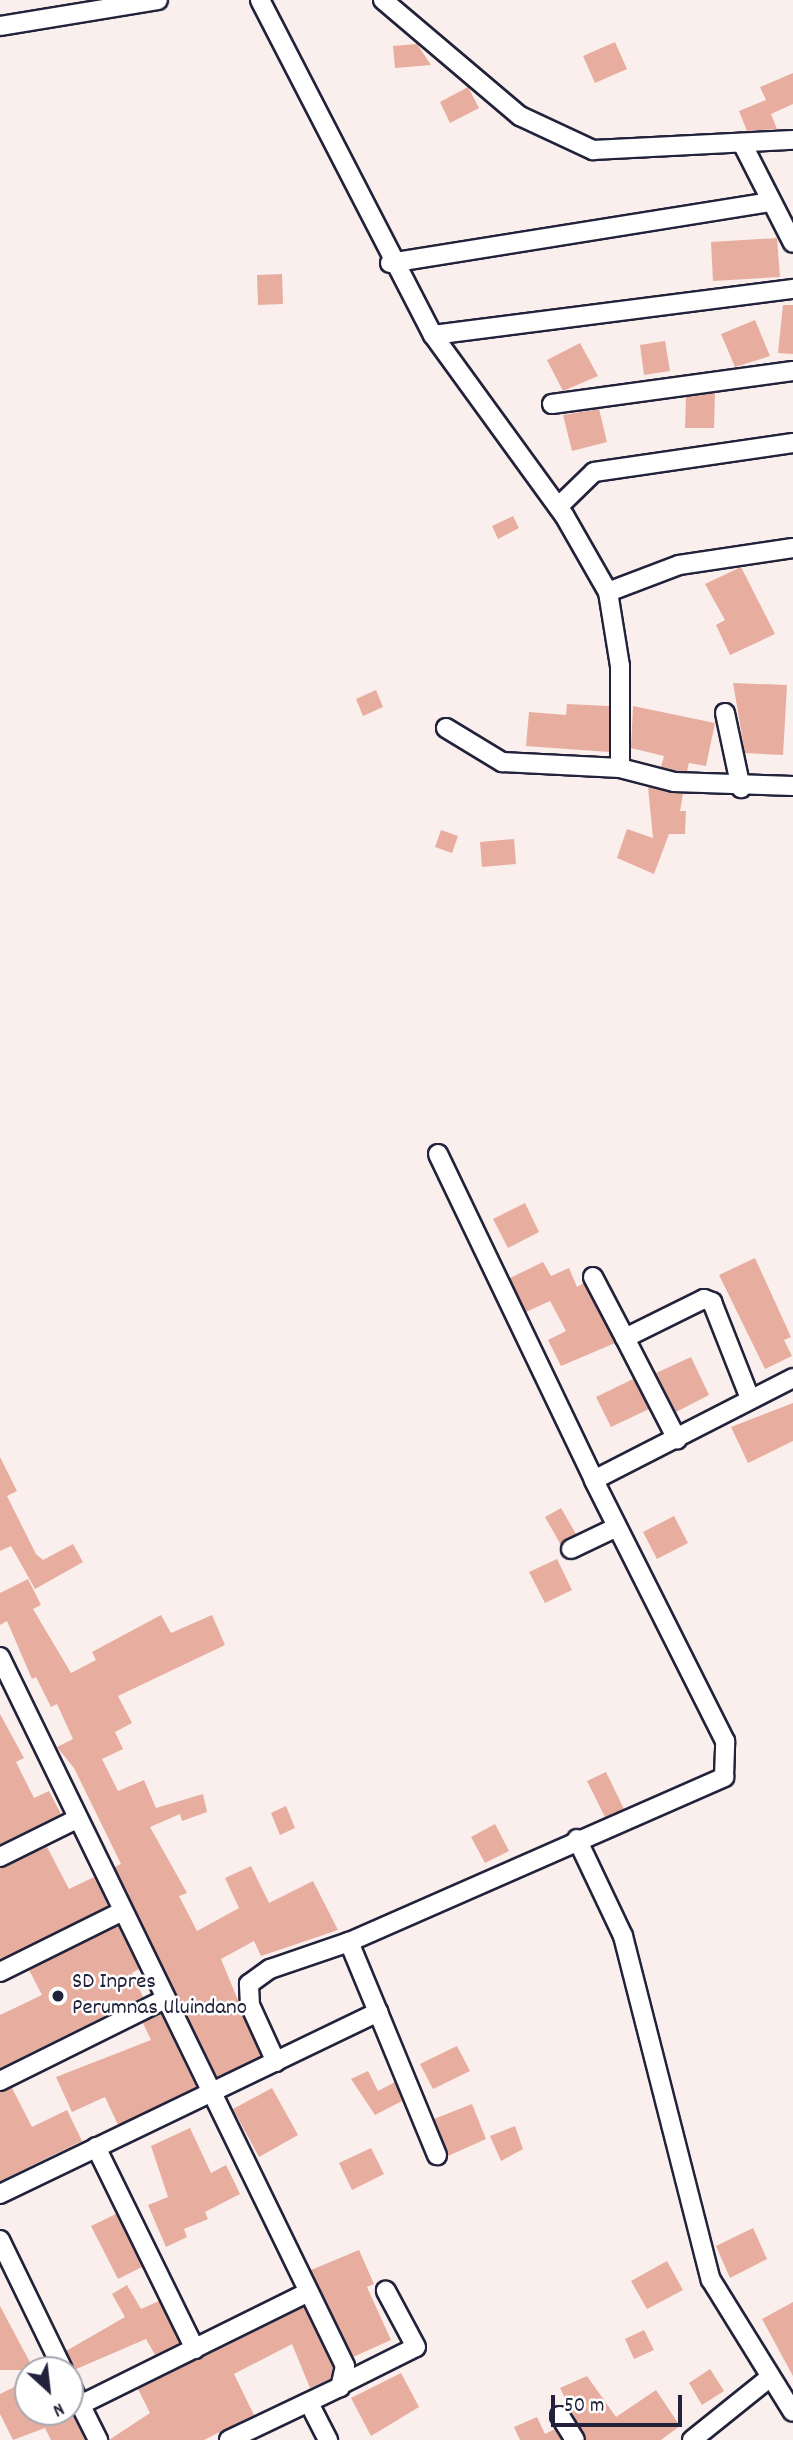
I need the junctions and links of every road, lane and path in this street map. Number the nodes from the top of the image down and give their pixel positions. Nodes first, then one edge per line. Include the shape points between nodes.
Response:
1 (158, 0) edge
2 (260, 0) edge
3 (383, 0) edge
4 (0, 26) edge
5 (793, 140) edge
6 (741, 143) junction
7 (771, 202) junction
8 (793, 243) edge
9 (390, 262) junction
10 (793, 289) edge
11 (433, 335) junction
12 (793, 372) edge
13 (552, 404) dead end
14 (793, 443) edge
15 (558, 507) junction
16 (793, 548) edge
17 (608, 592) junction
18 (725, 713) dead end
19 (446, 728) dead end
20 (620, 768) junction
21 (793, 786) edge
22 (741, 788) junction
23 (438, 1154) dead end
24 (593, 1277) dead end
25 (625, 1338) junction
26 (793, 1378) edge
27 (749, 1395) junction
28 (677, 1439) junction
29 (594, 1480) junction
30 (617, 1527) junction
31 (571, 1549) dead end
32 (0, 1657) edge
33 (75, 1820) junction
34 (578, 1839) junction
35 (0, 1857) edge
36 (121, 1912) junction
37 (349, 1942) junction
38 (0, 1972) edge
39 (165, 1999) junction
40 (378, 2012) junction
41 (276, 2062) junction
42 (0, 2081) edge
43 (212, 2092) junction
44 (96, 2147) junction
45 (437, 2155) dead end
46 (0, 2194) edge
47 (0, 2240) edge
48 (386, 2291) dead end
49 (307, 2293) junction
50 (195, 2349) junction
51 (56, 2356) edge
52 (769, 2378) junction
53 (344, 2382) junction
54 (84, 2403) edge
55 (309, 2403) junction
56 (84, 2412) edge
57 (793, 2412) edge
58 (560, 2416) dead end
59 (99, 2440) edge
60 (229, 2440) edge
61 (328, 2440) edge
62 (575, 2440) edge
63 (692, 2440) edge

1 - 4 street
2 - 9 street
3 - 6 street via 520,116 593,150
5 - 6 street
6 - 7 street
7 - 8 street
7 - 9 street
9 - 11 street
10 - 11 street
11 - 15 street
12 - 13 street
14 - 15 street via 594,472
15 - 17 street
16 - 17 street via 679,565
17 - 20 street via 620,666
18 - 22 street
19 - 20 street via 502,762
20 - 22 street via 640,777
21 - 22 street
23 - 29 street
24 - 25 street
25 - 27 street via 708,1300
25 - 28 street
26 - 27 street
27 - 28 street
28 - 29 street
29 - 30 street
30 - 31 street
30 - 34 street via 725,1741 728,1769 702,1791
32 - 33 street
33 - 35 street
33 - 36 street
34 - 37 street
34 - 52 street via 623,1936 711,2280
36 - 38 street
36 - 39 street
37 - 40 street
37 - 41 street via 270,1969 249,1984 250,2006
39 - 42 street
39 - 43 street
40 - 41 street
40 - 45 street
41 - 43 street
43 - 44 street
43 - 49 street
44 - 46 street
44 - 50 street
47 - 51 street
48 - 53 street via 416,2347
49 - 50 street
49 - 53 street via 345,2366
50 - 54 street
52 - 57 street
52 - 63 street
53 - 55 street
55 - 60 street
55 - 61 street
56 - 59 street
58 - 62 street

